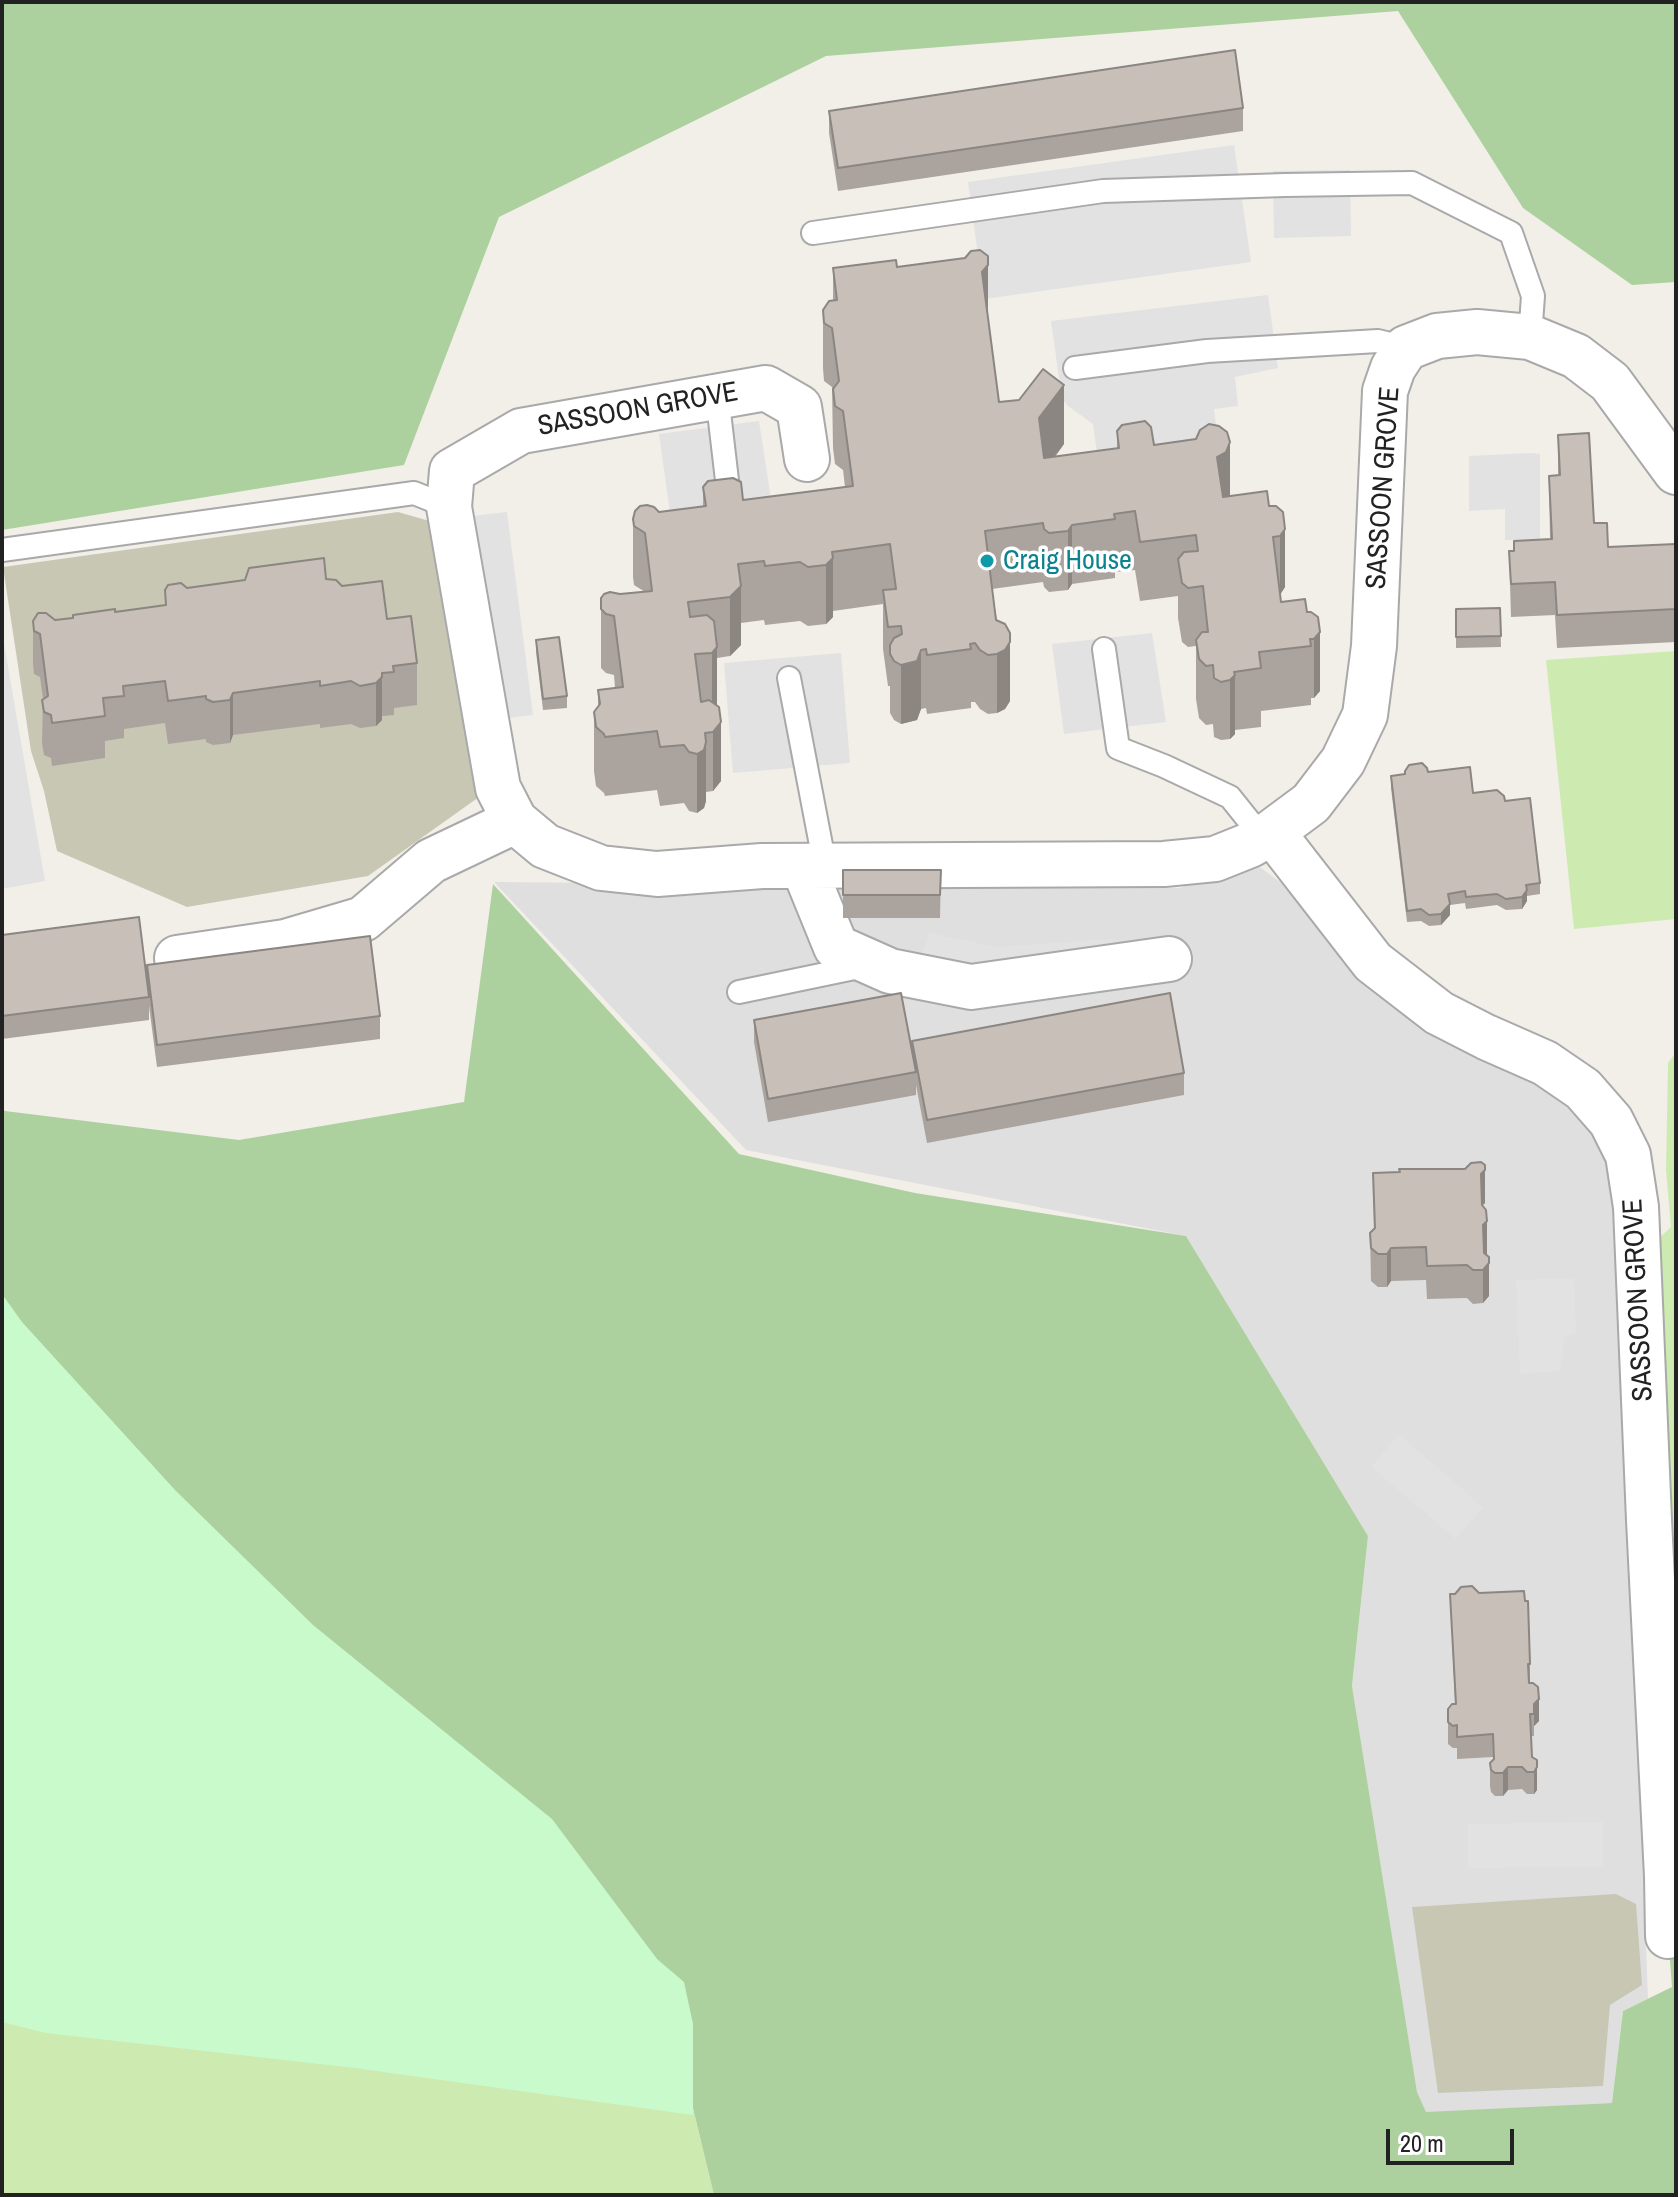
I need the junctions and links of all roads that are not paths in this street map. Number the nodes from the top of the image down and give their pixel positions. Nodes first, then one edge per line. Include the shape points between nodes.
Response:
1 (813, 233) dead end
2 (1530, 337) junction
3 (1406, 348) junction
4 (1075, 368) dead end
5 (717, 395) junction
6 (807, 459) dead end
7 (1676, 472) edge
8 (730, 506) edge
9 (449, 507) junction
10 (2, 550) edge
11 (1104, 649) dead end
12 (789, 678) dead end
13 (515, 821) junction
14 (1267, 834) junction
15 (814, 866) junction
16 (177, 958) edge
17 (1169, 959) dead end
18 (873, 964) junction
19 (739, 992) dead end
20 (1668, 1936) dead end

1 - 2 lane via 1103,191 1412,183 1511,233 1533,296
2 - 3 street, SASSOON GROVE via 1477,332 1437,336
2 - 7 street, SASSOON GROVE via 1576,356 1610,382
3 - 4 lane via 1378,341 1207,351
3 - 14 street, SASSOON GROVE via 1385,391 1374,646 1365,715 1343,761 1311,803
5 - 6 street, SASSOON GROVE via 766,388 799,407
5 - 8 lane
5 - 9 street, SASSOON GROVE via 521,431 452,471
9 - 10 lane via 414,493
9 - 13 street, SASSOON GROVE via 498,788
11 - 14 lane via 1118,748 1230,797
12 - 15 lane
13 - 15 street, SASSOON GROVE via 545,846 601,868 657,874
13 - 16 street via 431,861 363,919 285,942
14 - 15 street, SASSOON GROVE via 1215,859 1164,864
14 - 20 street, SASSOON GROVE via 1373,962 1439,1013 1545,1063 1583,1089 1611,1121 1628,1155 1636,1207
15 - 18 street via 836,947
17 - 18 street via 971,987
18 - 19 lane

